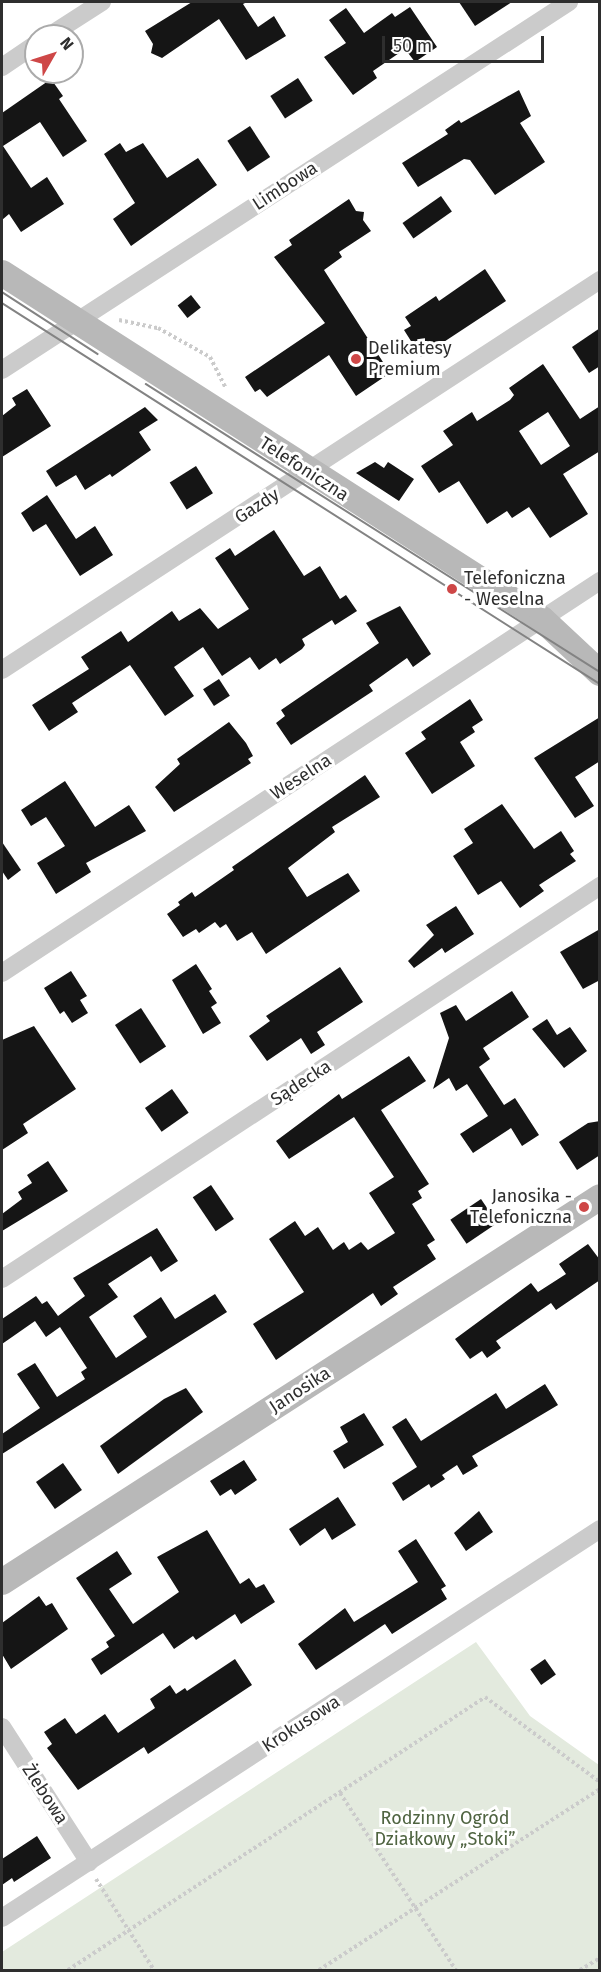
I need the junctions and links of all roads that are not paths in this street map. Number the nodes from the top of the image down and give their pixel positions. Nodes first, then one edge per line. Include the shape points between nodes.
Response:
1 (102, 2) edge
2 (569, 2) edge
3 (68, 24) edge
4 (24, 52) edge
5 (2, 67) edge
6 (2, 273) edge
7 (600, 280) edge
8 (83, 318) junction
9 (2, 370) edge
10 (309, 472) junction
11 (600, 581) edge
12 (542, 619) junction
13 (2, 670) edge
14 (600, 673) edge
15 (600, 886) edge
16 (2, 973) edge
17 (600, 1197) edge
18 (2, 1279) edge
19 (600, 1529) edge
20 (2, 1582) edge
21 (2, 1727) edge
22 (88, 1862) junction
23 (2, 1918) edge

1 - 3 street
2 - 8 street, Limbowa
4 - 5 street
6 - 8 street, Telefoniczna
7 - 10 street, Gazdy
8 - 9 street, Limbowa
8 - 10 street, Telefoniczna
10 - 12 street, Telefoniczna
10 - 13 street, Gazdy
11 - 12 street, Weselna
12 - 14 street, Telefoniczna
12 - 16 street, Weselna
15 - 18 street, Sądecka
17 - 20 street, Janosika
19 - 22 street, Krokusowa
21 - 22 street, Żlebowa
22 - 23 street, Krokusowa

